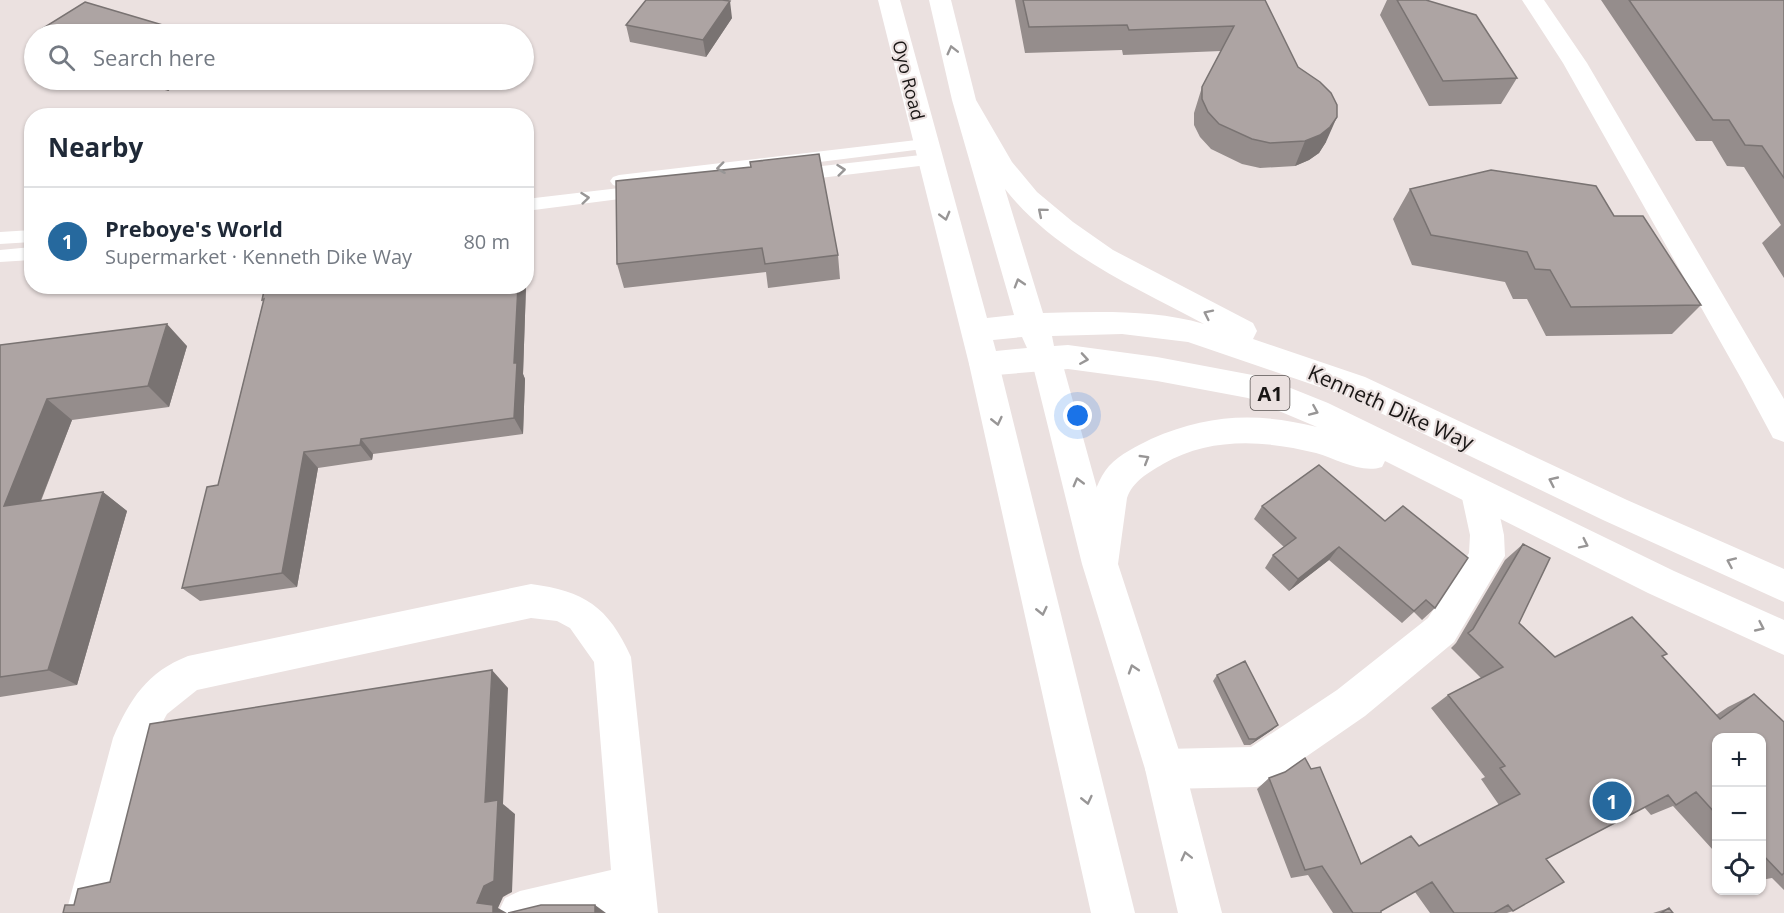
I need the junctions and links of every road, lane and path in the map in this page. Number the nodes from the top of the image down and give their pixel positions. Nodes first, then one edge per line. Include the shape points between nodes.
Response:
1 (889, 0) edge
2 (940, 0) edge
3 (1533, 0) edge
4 (964, 100) junction
5 (927, 152) junction
6 (534, 191) edge
7 (534, 204) edge
8 (24, 236) edge
9 (0, 238) edge
10 (24, 254) edge
11 (0, 256) edge
12 (1039, 341) junction
13 (979, 347) junction
14 (1769, 374) edge
15 (1354, 386) junction
16 (1784, 429) edge
17 (1479, 498) junction
18 (1532, 518) junction
19 (1100, 564) junction
20 (1784, 586) edge
21 (1784, 638) edge
22 (1165, 769) junction
23 (636, 899) edge
24 (88, 913) edge
25 (520, 913) edge
26 (1113, 913) edge
27 (1200, 913) edge

1 - 5 main road, Oyo Road
4 -> 2 main road, A1
3 - 14 main road
12 -> 4 main road, A1
15 -> 4 main road, A1 via 1193,306 1103,257 1063,229 1027,198 1001,167
5 -> 6 lane
7 -> 5 lane
5 -> 13 main road, Oyo Road
8 - 9 lane
10 - 11 lane
12 - 13 main road, Kenneth Dike Way / A1
12 - 15 main road, Kenneth Dike Way / A1 via 1122,323 1188,331
12 -> 18 main road, Kenneth Dike Way / A1 via 1068,357 1252,386 1317,412
19 -> 12 main road, A1
13 -> 26 main road, Oyo Road
14 - 16 main road
20 -> 15 main road, Kenneth Dike Way / A1
17 - 18 main road
19 -> 17 main road via 1110,498 1118,480 1138,462 1169,445 1211,431 1247,428 1324,442
17 - 22 main road via 1487,556 1440,630 1352,703 1257,767
18 -> 21 main road, Kenneth Dike Way / A1
22 -> 19 main road, A1
27 -> 22 main road, A1
23 - 24 main road via 612,657 583,616 562,605 531,601 188,674 153,701 133,738
23 - 25 main road

